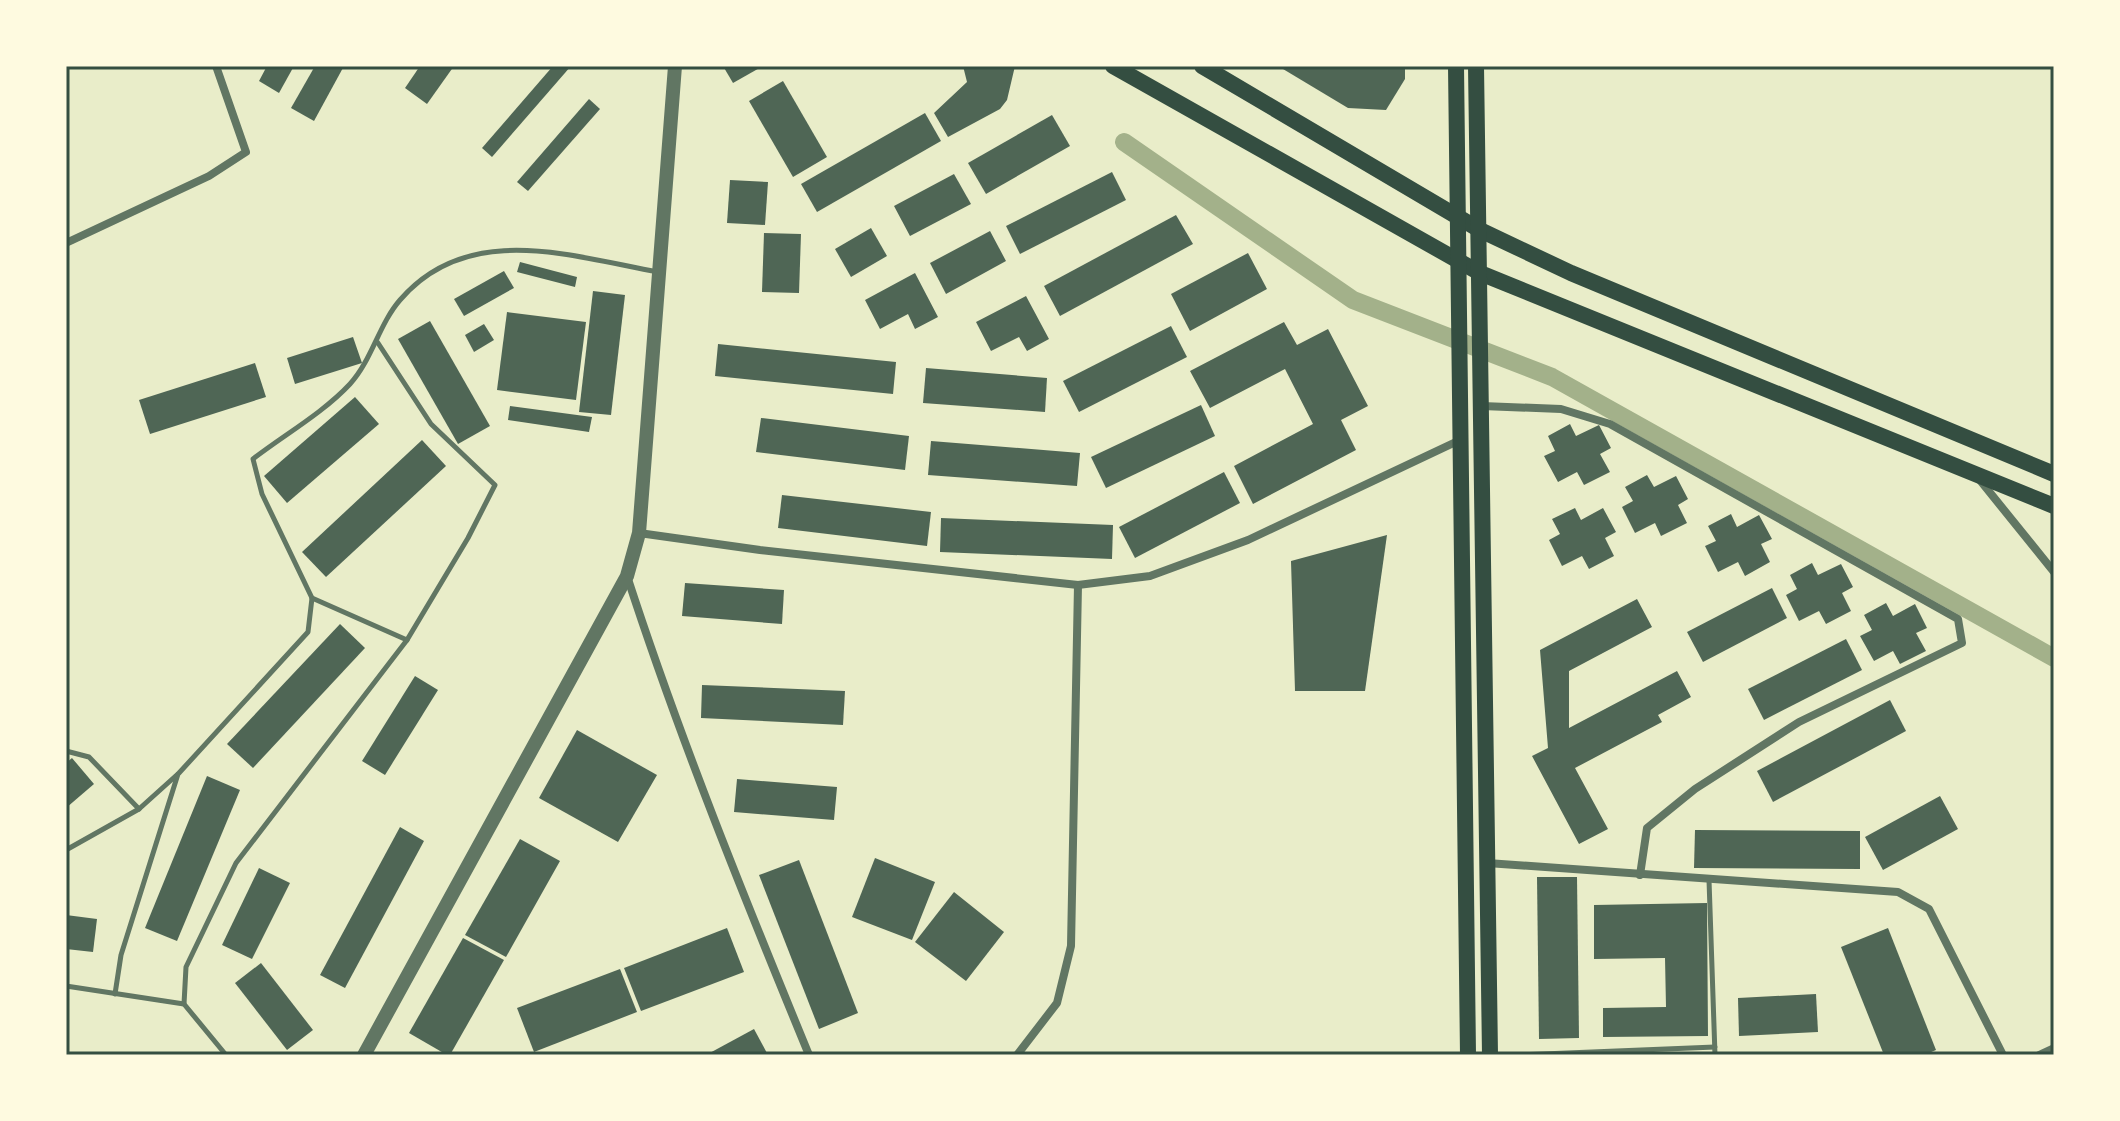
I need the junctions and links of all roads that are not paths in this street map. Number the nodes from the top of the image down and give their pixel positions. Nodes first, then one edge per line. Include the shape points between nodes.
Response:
1 (216, 66) edge
2 (675, 66) edge
3 (1113, 66) edge
4 (1202, 66) edge
5 (1456, 66) edge
6 (1476, 66) edge
7 (1457, 218) junction
8 (1480, 230) junction
9 (66, 243) edge
10 (1456, 261) junction
11 (659, 272) junction
12 (1480, 273) junction
13 (377, 343) junction
14 (1481, 398) junction
15 (1461, 440) junction
16 (1974, 473) junction
17 (2054, 474) edge
18 (2054, 506) edge
19 (639, 533) junction
20 (2054, 572) edge
21 (627, 576) junction
22 (1078, 585) junction
23 (312, 598) junction
24 (407, 640) junction
25 (66, 751) edge
26 (179, 773) junction
27 (139, 809) junction
28 (66, 850) edge
29 (1486, 863) junction
30 (1640, 875) junction
31 (1709, 880) junction
32 (66, 986) edge
33 (115, 994) junction
34 (184, 1004) junction
35 (1715, 1047) junction
36 (2054, 1048) edge
37 (226, 1055) edge
38 (364, 1055) edge
39 (809, 1055) edge
40 (1017, 1055) edge
41 (1468, 1055) edge
42 (1490, 1055) edge
43 (1515, 1055) edge
44 (1715, 1055) edge
45 (2003, 1055) edge
46 (2039, 1055) edge

1 - 9 street via 246,152 209,176
2 - 11 street
3 - 10 main road
4 - 7 main road
5 - 7 main road
6 - 8 main road
7 - 8 main road
7 - 10 main road
8 - 12 main road
8 - 17 main road
10 - 12 main road
10 - 15 main road
11 - 13 lane via 517,247 473,255 427,273 398,303
11 - 19 street
12 - 14 main road
12 - 16 main road
13 - 23 lane via 350,384 253,459 262,494
13 - 24 lane via 431,424 495,485
14 - 29 main road
14 - 30 street via 1561,409 1610,424 1958,619 1962,643 1799,722 1683,799 1647,828
15 - 22 street via 1248,540 1150,576
15 - 41 main road
16 - 18 main road
16 - 20 street
19 - 21 street
19 - 22 street
21 - 38 street
21 - 39 street via 723,846
22 - 40 street via 1071,946 1057,1003
23 - 24 lane
23 - 26 lane via 308,632
24 - 34 lane via 236,863 186,967
25 - 27 lane via 89,757
26 - 27 lane
26 - 33 lane via 121,955
27 - 28 lane
29 - 30 street
29 - 42 main road
30 - 31 street
31 - 35 lane
31 - 45 street via 1898,892 1929,909
32 - 33 lane
33 - 34 lane
34 - 37 lane
35 - 43 lane
35 - 44 lane
36 - 46 street

